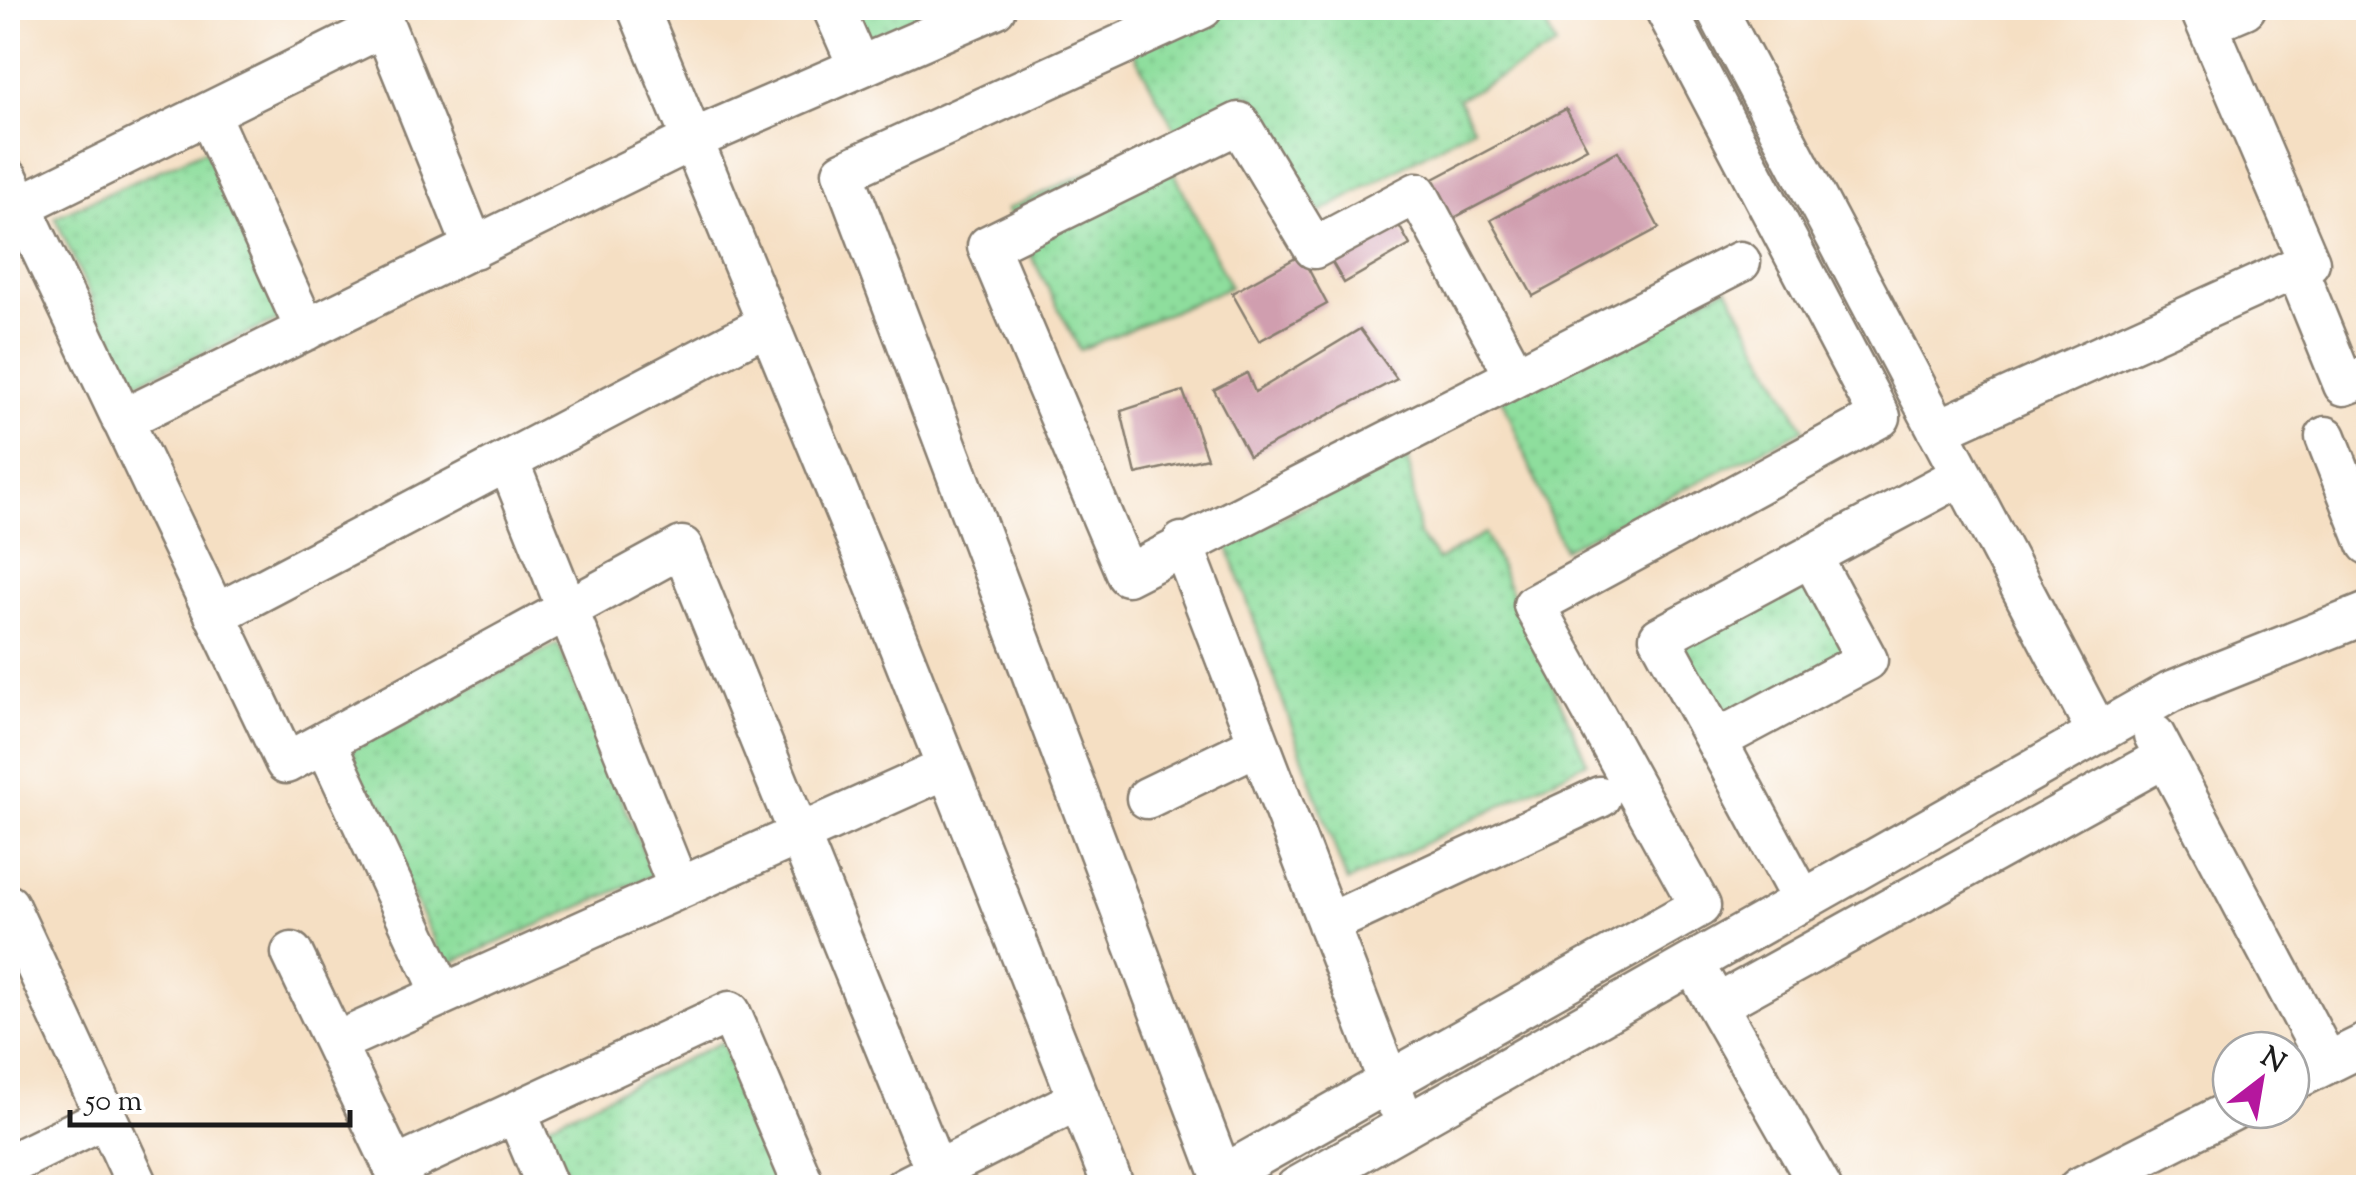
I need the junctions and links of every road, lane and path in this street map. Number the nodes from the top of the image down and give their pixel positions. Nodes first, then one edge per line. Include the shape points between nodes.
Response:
1 (638, 8) edge
2 (832, 8) edge
3 (994, 8) edge
4 (1202, 8) edge
5 (1665, 8) edge
6 (1716, 8) edge
7 (2246, 8) edge
8 (2204, 16) edge
9 (380, 17) edge
10 (858, 68) junction
11 (208, 113) junction
12 (692, 140) junction
13 (14, 193) edge
14 (474, 248) junction
15 (1740, 262) dead end
16 (2296, 267) junction
17 (768, 324) junction
18 (306, 330) junction
19 (1515, 376) junction
20 (2368, 376) edge
21 (122, 420) junction
22 (1938, 430) junction
23 (2326, 437) dead end
24 (508, 461) junction
25 (1962, 475) junction
26 (1182, 544) junction
27 (2368, 544) edge
28 (1811, 556) junction
29 (567, 609) junction
30 (2368, 613) edge
31 (215, 616) junction
32 (2141, 709) junction
33 (2098, 733) junction
34 (1716, 740) junction
35 (324, 742) junction
36 (1259, 744) junction
37 (2166, 757) junction
38 (947, 768) junction
39 (1600, 797) dead end
40 (1148, 798) dead end
41 (798, 835) junction
42 (679, 888) junction
43 (1803, 900) junction
44 (8, 905) edge
45 (1328, 924) junction
46 (292, 952) dead end
47 (1693, 963) junction
48 (443, 994) junction
49 (1716, 1005) junction
50 (335, 1043) junction
51 (2368, 1043) edge
52 (2327, 1062) junction
53 (2311, 1070) edge
54 (1388, 1082) junction
55 (1079, 1099) junction
56 (516, 1112) junction
57 (106, 1117) junction
58 (2211, 1121) edge
59 (1406, 1126) junction
60 (8, 1164) edge
61 (399, 1178) edge
62 (920, 1179) edge
63 (139, 1188) edge
64 (548, 1188) edge
65 (805, 1188) edge
66 (1114, 1188) edge
67 (1296, 1188) edge
68 (1821, 1188) edge
69 (2079, 1188) edge

1 - 12 street
2 - 10 street
3 - 10 street
4 - 54 street via 842,172 1222,1176
5 - 54 street via 1880,417 1534,604 1700,906
6 - 22 street
7 - 8 street
8 - 16 street via 2309,262
9 - 11 street
9 - 14 street
10 - 12 street
11 - 13 street
11 - 18 street
12 - 14 street
12 - 17 street
13 - 21 street
14 - 18 street
15 - 19 street
16 - 20 street via 2344,386
16 - 22 street
17 - 24 street
17 - 38 street
18 - 21 street
19 - 26 street
19 - 26 street via 1417,193 1314,248 1239,124 988,246 1127,575
21 - 31 street
22 - 25 street
23 - 27 street
24 - 29 street
24 - 31 street
25 - 28 street
25 - 33 street
26 - 36 street
28 - 34 street via 1660,638
28 - 34 street via 1867,660
29 - 35 street
29 - 41 street via 682,547
29 - 42 street
30 - 32 street
31 - 35 street via 286,763
32 - 33 street
32 - 37 street
33 - 43 street
34 - 43 street
35 - 48 street
36 - 40 street
36 - 45 street
37 - 49 street
37 - 52 street
38 - 41 street
38 - 55 street
39 - 45 street
41 - 42 street
41 - 62 street
42 - 48 street
43 - 47 street
44 - 57 street
45 - 54 street
46 - 50 street
47 - 49 street
47 - 59 street
48 - 50 street
49 - 68 street
50 - 61 street
51 - 52 street
52 - 53 street
54 - 59 street
55 - 62 street
55 - 66 street
56 - 61 street
56 - 64 street
56 - 65 street via 730,1012
57 - 60 street
57 - 63 street
58 - 69 street
59 - 67 street

